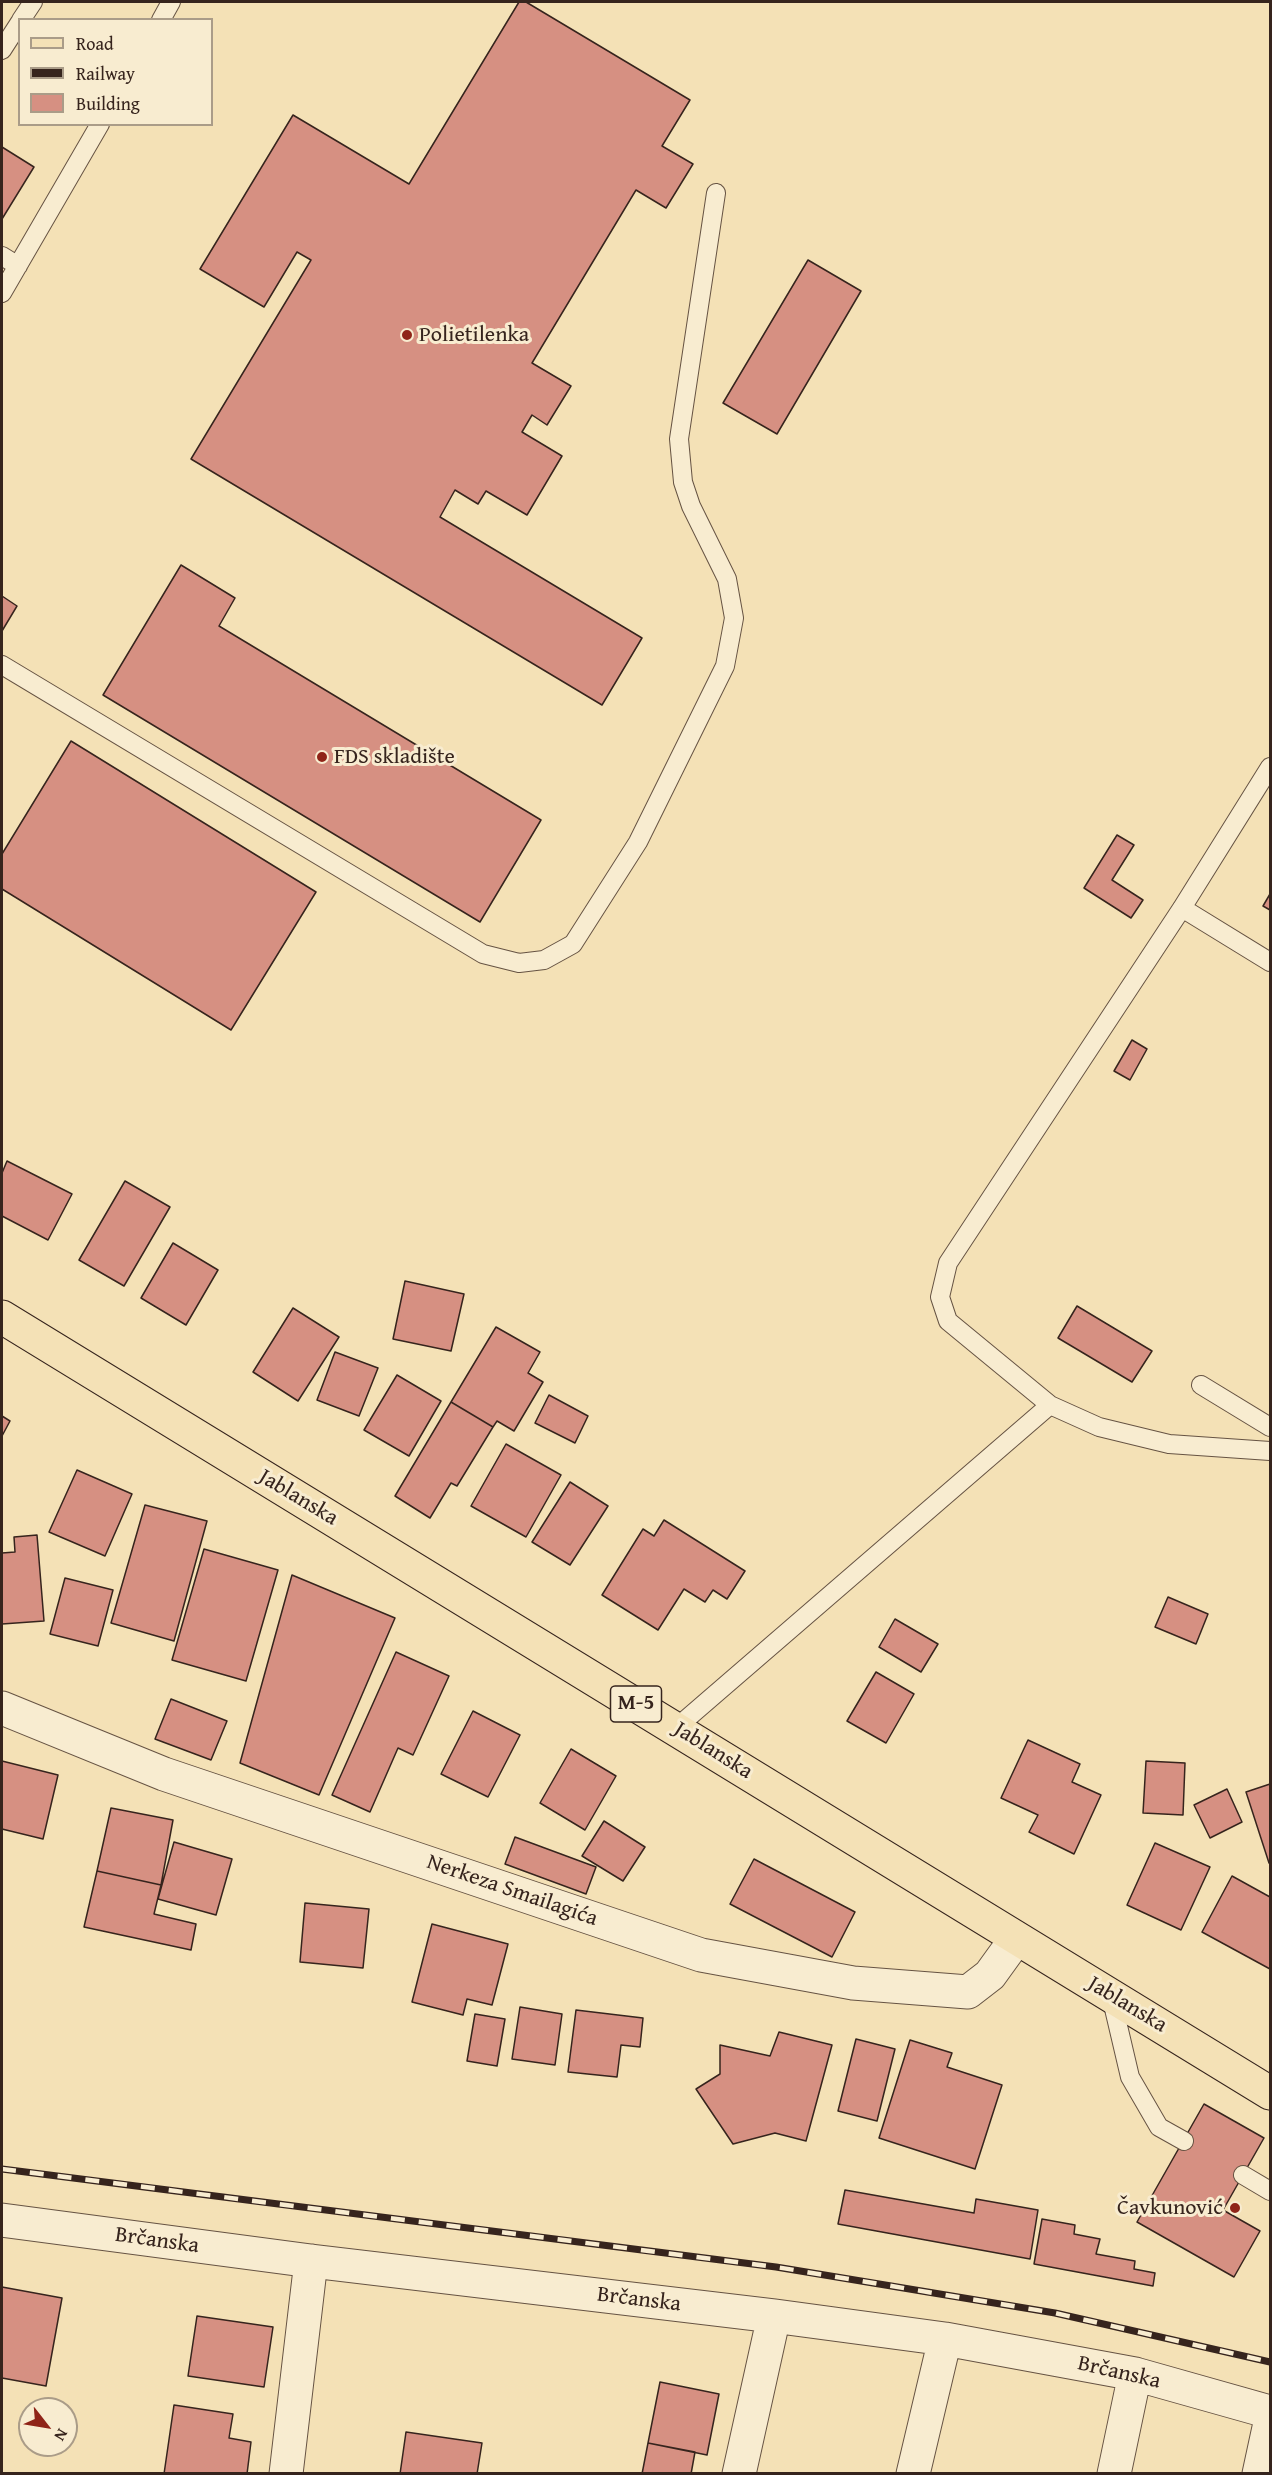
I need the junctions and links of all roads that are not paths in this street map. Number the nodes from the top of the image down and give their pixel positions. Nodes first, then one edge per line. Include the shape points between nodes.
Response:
1 (33, 2) edge
2 (171, 2) edge
3 (22, 18) edge
4 (162, 18) edge
5 (18, 24) edge
6 (2, 50) edge
7 (99, 126) edge
8 (716, 193) dead end
9 (2, 256) edge
10 (18, 266) junction
11 (2, 293) edge
12 (2, 665) edge
13 (1270, 767) edge
14 (1182, 908) junction
15 (1270, 962) edge
16 (2, 1317) edge
17 (1201, 1385) dead end
18 (1050, 1406) junction
19 (1270, 1427) edge
20 (1270, 1451) edge
21 (2, 1708) edge
22 (676, 1728) junction
23 (1016, 1939) junction
24 (1111, 1995) junction
25 (1270, 2092) edge
26 (1184, 2141) dead end
27 (1243, 2175) dead end
28 (1270, 2191) edge
29 (2, 2220) edge
30 (311, 2261) junction
31 (774, 2316) junction
32 (945, 2339) junction
33 (1135, 2374) junction
34 (1270, 2412) edge
35 (1270, 2423) edge
36 (286, 2474) edge
37 (739, 2474) edge
38 (913, 2474) edge
39 (1114, 2474) edge
40 (1259, 2474) edge

1 - 3 lane
2 - 4 lane
5 - 6 lane
7 - 10 lane
8 - 12 lane via 679,439 683,482 727,579 734,618 725,666 638,842 573,944 544,960 519,963 483,954
9 - 10 lane
10 - 11 lane
13 - 14 lane
14 - 15 lane
14 - 18 lane via 948,1263 940,1297 948,1321
16 - 22 main road, Jablanska / M-5
17 - 19 lane
18 - 20 lane via 1099,1427 1169,1444
18 - 22 lane
21 - 23 street, Nerkeza Smailagića via 164,1774 701,1955 853,1983 968,1992 990,1975
22 - 23 main road, Jablanska / M-5
23 - 24 main road, Jablanska / M-5
24 - 25 main road, Jablanska / M-5
24 - 26 lane via 1130,2077 1159,2127
27 - 28 lane
29 - 30 street, Brčanska
30 - 31 street, Brčanska
30 - 36 street
31 - 32 street, Brčanska
31 - 37 street
32 - 33 street, Brčanska
32 - 38 street
33 - 34 street, Brčanska
33 - 39 street
35 - 40 street

